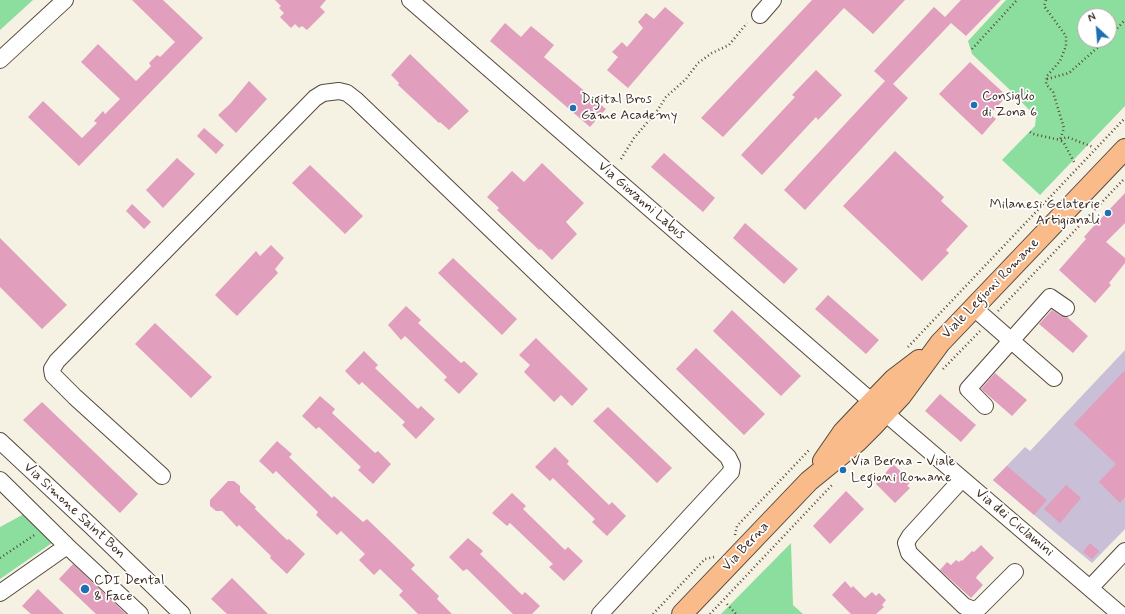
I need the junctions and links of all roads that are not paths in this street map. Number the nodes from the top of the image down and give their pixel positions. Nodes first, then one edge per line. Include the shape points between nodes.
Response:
1 (65, 0) edge
2 (773, 0) edge
3 (419, 3) edge
4 (753, 19) road end
5 (0, 60) edge
6 (1122, 158) edge
7 (974, 308) junction
8 (1066, 308) dead end
9 (1011, 340) junction
10 (1054, 378) dead end
11 (985, 406) dead end
12 (878, 407) junction
13 (0, 441) edge
14 (162, 476) dead end
15 (962, 479) junction
16 (0, 480) edge
17 (67, 546) junction
18 (1125, 551) edge
19 (1015, 572) dead end
20 (1090, 588) junction
21 (0, 593) edge
22 (140, 614) edge
23 (182, 614) edge
24 (600, 614) edge
25 (682, 614) edge
26 (1120, 614) edge

1 - 5 street
2 - 4 street
3 - 12 street, Via Giovanni Labus
6 - 7 main road, Viale Legioni Romane
7 - 9 street
7 - 12 main road, Viale Legioni Romane via 940,343 894,379
8 - 9 street via 1050,297
9 - 10 street
9 - 11 street via 968,389
12 - 15 street, Via dei Ciclamini
12 - 25 main road, Via Berna via 842,432 809,480
13 - 23 street, Via Simone Saint Bon
14 - 24 street via 75,398 53,375 52,369 57,360 315,98 323,93 347,93 728,456 732,465 731,472
15 - 19 street via 910,536 906,543 909,553 964,606 974,610
15 - 20 street, Via dei Ciclamini
16 - 17 street, Via Simone Saint Bon
17 - 21 street
17 - 22 street, Via Simone Saint Bon
18 - 20 street
20 - 26 street, Via dei Ciclamini

